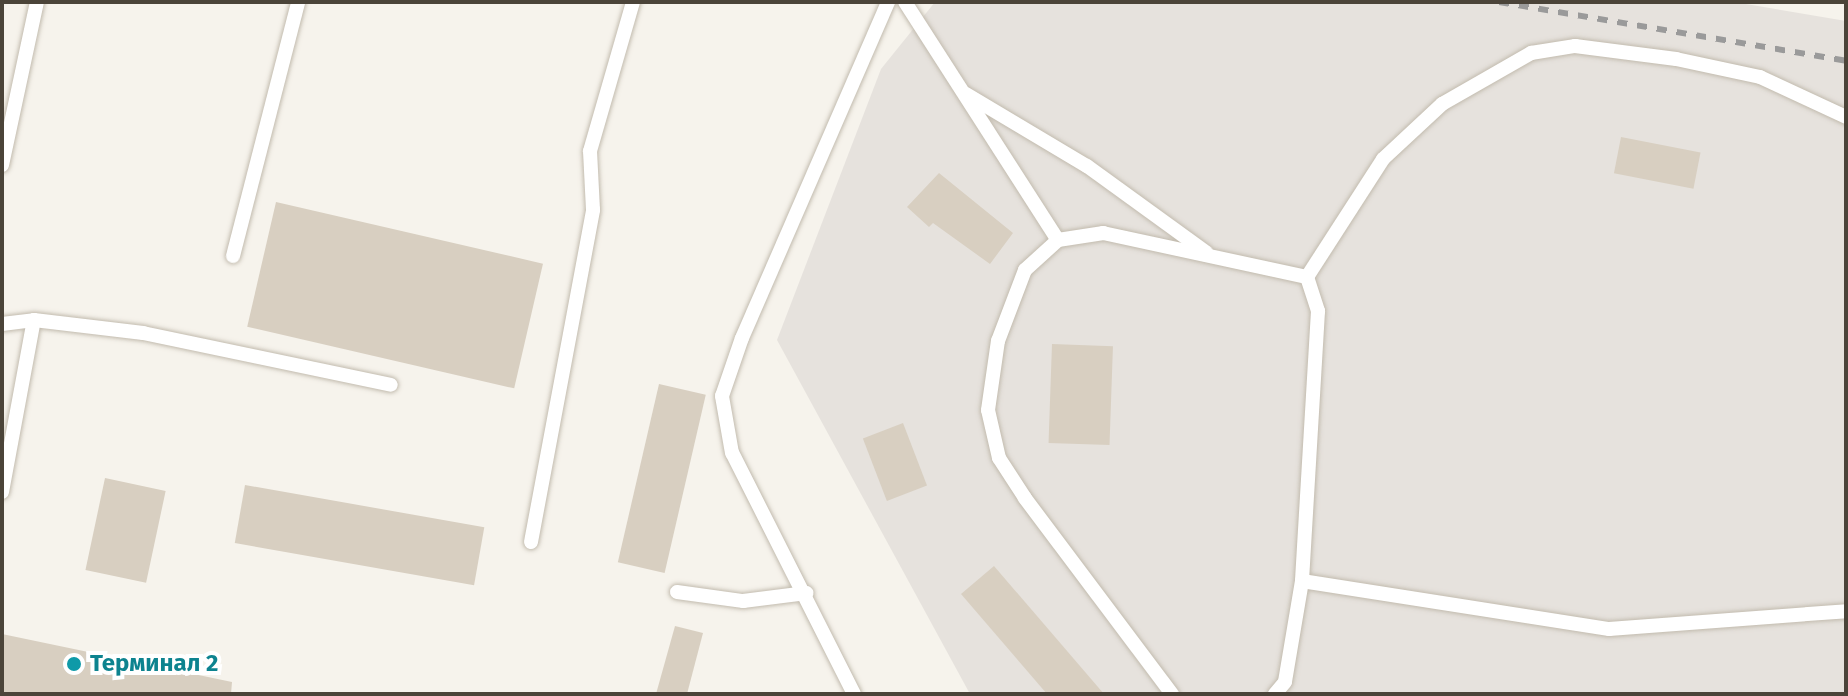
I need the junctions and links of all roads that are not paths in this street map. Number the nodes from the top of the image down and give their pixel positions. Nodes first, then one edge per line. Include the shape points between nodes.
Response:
1 (37, 2) edge
2 (298, 2) edge
3 (633, 2) edge
4 (888, 2) edge
5 (905, 2) edge
6 (966, 94) junction
7 (1846, 117) edge
8 (2, 165) edge
9 (1058, 240) junction
10 (1209, 255) junction
11 (233, 256) dead end
12 (1307, 277) junction
13 (34, 320) junction
14 (2, 324) edge
15 (391, 385) dead end
16 (2, 492) edge
17 (531, 542) dead end
18 (1302, 581) junction
19 (677, 592) dead end
20 (806, 593) junction
21 (1846, 611) edge
22 (854, 694) edge
23 (1172, 694) edge
24 (1275, 694) edge

1 - 8 lane
2 - 11 lane
3 - 17 lane via 590,151 593,210
4 - 20 lane via 742,338 722,396 732,453
5 - 6 lane
6 - 9 lane
6 - 10 lane via 1087,166
7 - 12 lane via 1760,77 1676,59 1575,46 1531,53 1442,104 1383,159
9 - 10 lane via 1103,233
9 - 23 lane via 1025,270 998,341 988,410 999,458
10 - 12 lane
12 - 18 lane via 1318,311
13 - 14 lane
13 - 15 lane via 143,333
13 - 16 lane
18 - 21 lane via 1609,629
18 - 24 lane via 1285,682
19 - 20 lane via 743,601
20 - 22 lane

